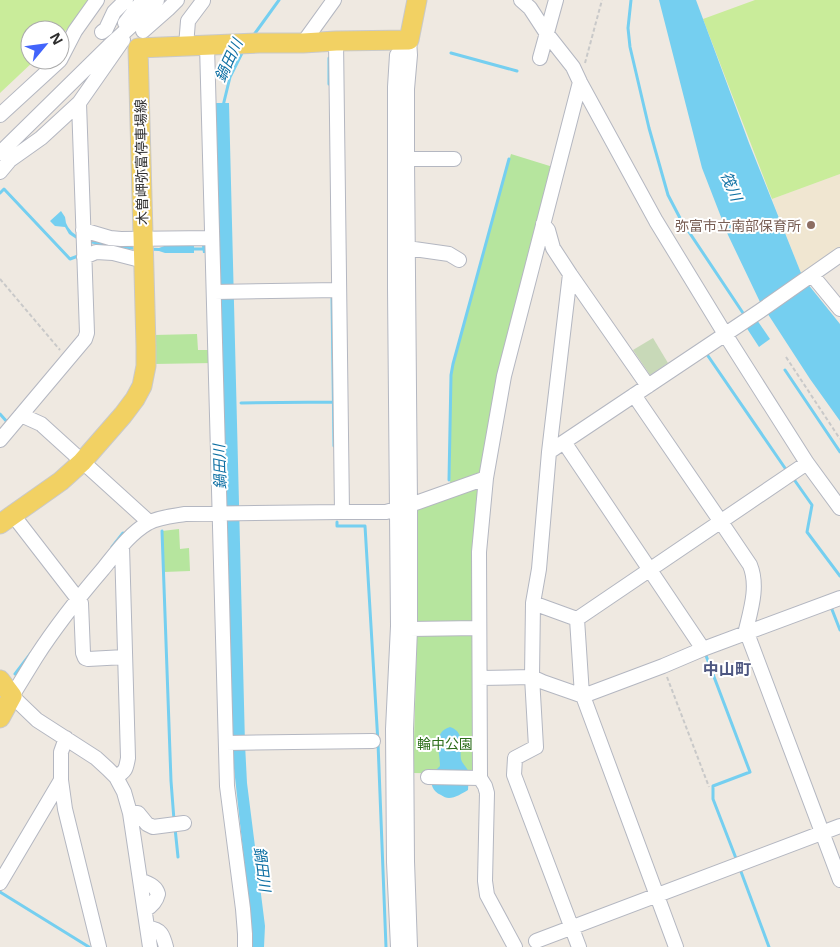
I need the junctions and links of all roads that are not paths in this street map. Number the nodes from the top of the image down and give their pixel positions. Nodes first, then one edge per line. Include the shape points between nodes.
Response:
1 (97, 0) edge
2 (126, 0) edge
3 (158, 0) edge
4 (177, 0) edge
5 (334, 0) edge
6 (417, 0) edge
7 (521, 0) edge
8 (556, 0) edge
9 (203, 1) edge
10 (143, 7) edge
11 (102, 32) dead end
12 (547, 34) junction
13 (140, 39) junction
14 (409, 40) junction
15 (70, 41) edge
16 (336, 41) junction
17 (303, 43) junction
18 (216, 44) junction
19 (186, 46) junction
20 (540, 58) dead end
21 (49, 70) edge
22 (580, 82) junction
23 (79, 102) junction
24 (0, 115) edge
25 (0, 153) edge
26 (407, 159) junction
27 (454, 159) dead end
28 (0, 172) edge
29 (543, 224) junction
30 (212, 241) junction
31 (84, 243) junction
32 (407, 248) junction
33 (143, 249) junction
34 (840, 255) edge
35 (459, 260) dead end
36 (570, 274) junction
37 (810, 276) junction
38 (339, 290) junction
39 (215, 292) junction
40 (840, 309) edge
41 (725, 334) junction
42 (648, 386) junction
43 (634, 395) junction
44 (21, 415) junction
45 (0, 440) edge
46 (564, 442) junction
47 (549, 452) junction
48 (82, 462) junction
49 (806, 463) junction
50 (486, 478) junction
51 (404, 507) junction
52 (840, 508) edge
53 (342, 512) junction
54 (219, 514) junction
55 (7, 519) edge
56 (149, 522) junction
57 (721, 522) junction
58 (122, 546) junction
59 (650, 570) junction
60 (840, 598) edge
61 (78, 599) junction
62 (533, 603) junction
63 (577, 619) junction
64 (478, 628) junction
65 (410, 629) junction
66 (746, 633) junction
67 (703, 648) junction
68 (125, 657) junction
69 (532, 677) junction
70 (480, 678) junction
71 (0, 680) edge
72 (583, 695) junction
73 (12, 696) junction
74 (0, 718) edge
75 (66, 738) junction
76 (374, 741) dead end
77 (228, 744) junction
78 (116, 777) junction
79 (428, 777) dead end
80 (476, 778) junction
81 (62, 780) junction
82 (130, 813) junction
83 (184, 823) dead end
84 (840, 826) edge
85 (822, 832) junction
86 (840, 880) edge
87 (0, 884) edge
88 (656, 895) junction
89 (148, 928) junction
90 (572, 928) junction
91 (536, 941) dead end
92 (99, 947) edge
93 (150, 947) edge
94 (166, 947) edge
95 (245, 947) edge
96 (398, 947) edge
97 (410, 947) edge
98 (515, 947) edge
99 (579, 947) edge
100 (676, 947) edge

1 - 15 street
2 - 11 street
3 - 10 street
4 - 13 street
5 - 17 street
6 - 14 main road
7 - 12 street
8 - 12 street
9 - 19 street via 188,21
10 - 13 street
10 - 23 street
10 - 25 street via 119,36
12 - 20 street
12 - 22 street via 573,67
13 - 19 main road
13 - 33 main road, 木曽岬弥富停車場線
14 - 16 main road
14 - 26 street
14 - 51 street via 398,55 395,88 395,288
16 - 17 main road
16 - 38 street
17 - 18 main road
18 - 19 main road
18 - 30 street
21 - 24 street
22 - 29 street
22 - 41 street via 656,221
23 - 28 street
23 - 31 street
26 - 27 street
26 - 32 street
29 - 36 street via 553,248
29 - 50 street via 504,376
30 - 33 street
30 - 39 street
31 - 33 street via 110,238
31 - 33 street via 96,252
31 - 44 street via 85,339
32 - 35 street via 449,254
32 - 51 street
33 - 48 main road, 木曽岬弥富停車場線 via 146,366 142,386 123,415
34 - 37 street
36 - 42 street
36 - 47 street
37 - 40 street
37 - 41 street
38 - 39 street
38 - 53 street
39 - 54 street
41 - 42 street
41 - 49 street
42 - 43 street
43 - 46 street
43 - 57 street
44 - 45 street
44 - 48 street via 41,424
46 - 47 street
46 - 59 street
47 - 62 street
48 - 55 main road, 木曽岬弥富停車場線
48 - 56 street
49 - 52 street
49 - 57 street
50 - 51 street
50 - 64 street via 479,552
51 - 53 street via 386,512
51 - 65 street
51 - 96 street via 393,729
53 - 54 street
54 - 56 street via 185,514
54 - 77 street
55 - 61 street
56 - 58 street
57 - 59 street
57 - 66 street via 752,571 754,590
58 - 61 street
58 - 68 street
59 - 63 street
59 - 67 street
60 - 66 street
61 - 68 street via 81,603 84,658
61 - 73 street via 36,656
62 - 63 street
62 - 69 street
63 - 72 street
64 - 65 street
64 - 70 street
65 - 97 street via 406,739
66 - 67 street
66 - 85 street
67 - 72 street
68 - 78 street via 128,758 123,773
69 - 70 street
69 - 72 street
69 - 90 street via 536,747 515,758 514,775
70 - 80 street
71 - 73 main road
72 - 88 street
73 - 74 main road
73 - 75 street via 37,720
75 - 78 street via 96,758
75 - 81 street via 61,752
76 - 77 street
77 - 95 street via 227,786
78 - 82 street
79 - 80 street
80 - 98 street via 485,786 487,793 487,895
81 - 87 street
81 - 92 street via 65,808
82 - 83 street via 138,813 153,827
82 - 89 street
84 - 85 street
85 - 86 street
85 - 88 street
88 - 90 street
88 - 100 street
89 - 93 street
89 - 94 street via 158,931
90 - 91 street
90 - 99 street

